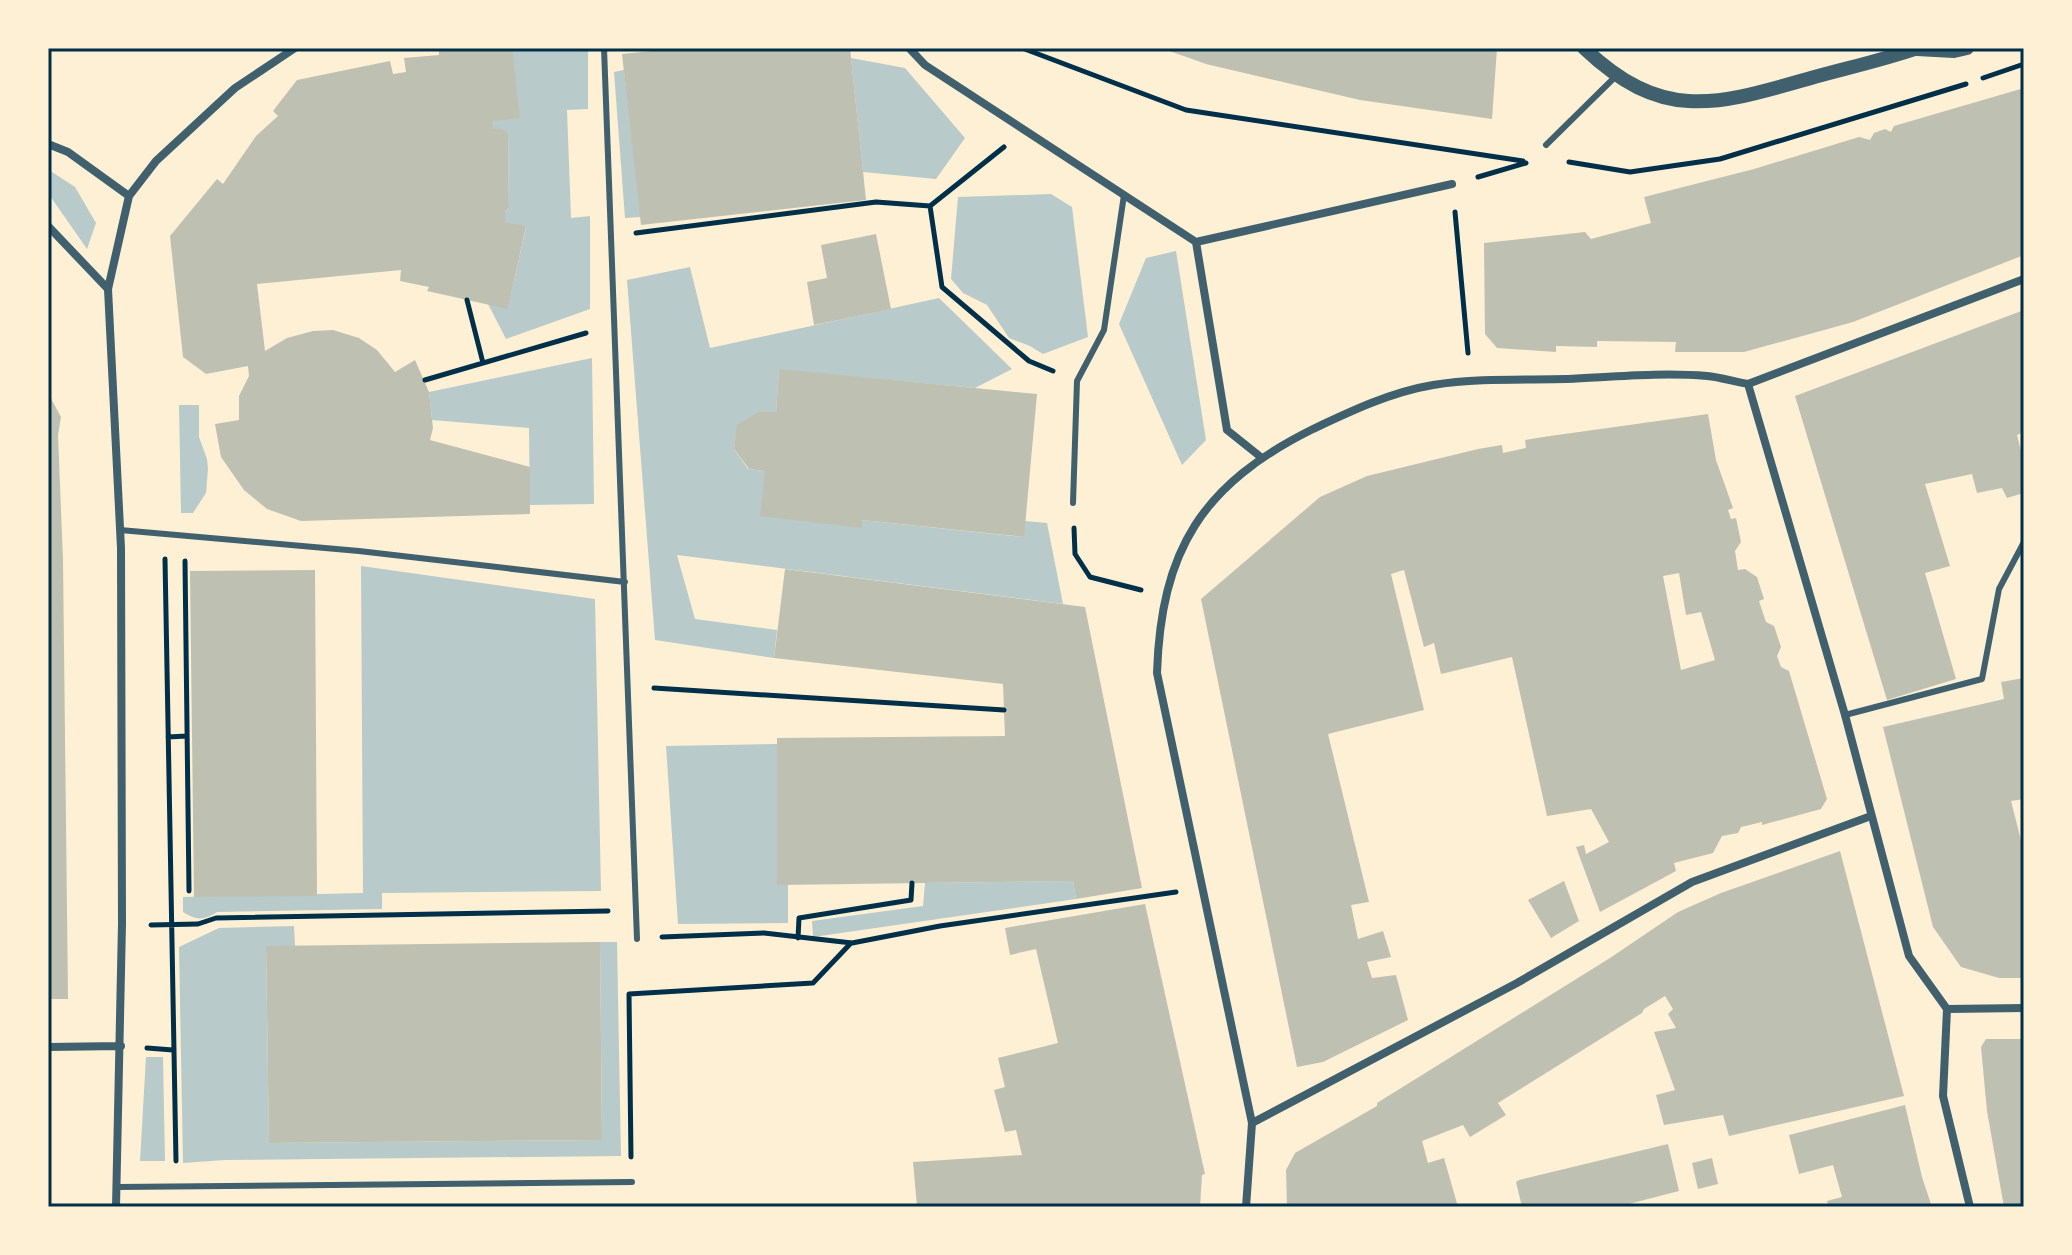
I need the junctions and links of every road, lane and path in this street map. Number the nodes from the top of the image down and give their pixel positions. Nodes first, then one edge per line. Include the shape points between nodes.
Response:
1 (295, 48) edge
2 (604, 48) edge
3 (909, 48) edge
4 (1022, 48) edge
5 (1584, 48) edge
6 (1917, 48) edge
7 (1967, 48) edge
8 (2024, 64) edge
9 (1616, 76) junction
10 (1025, 130) junction
11 (48, 144) edge
12 (1546, 145) dead end
13 (1557, 161) dead end
14 (1452, 184) junction
15 (1124, 195) junction
16 (129, 196) junction
17 (930, 206) junction
18 (48, 226) edge
19 (611, 236) junction
20 (1196, 242) junction
21 (2024, 279) edge
22 (108, 289) junction
23 (467, 300) dead end
24 (614, 325) junction
25 (483, 363) junction
26 (425, 380) dead end
27 (1077, 381) junction
28 (1471, 383) junction
29 (1748, 384) junction
30 (1262, 458) junction
31 (1073, 503) dead end
32 (120, 530) junction
33 (165, 534) junction
34 (185, 536) junction
35 (2024, 542) edge
36 (1075, 554) dead end
37 (625, 582) junction
38 (1165, 596) junction
39 (629, 686) junction
40 (1004, 710) dead end
41 (1845, 715) junction
42 (187, 736) junction
43 (168, 737) junction
44 (1871, 816) junction
45 (912, 883) dead end
46 (1203, 888) junction
47 (189, 891) dead end
48 (637, 910) junction
49 (122, 924) junction
50 (172, 925) junction
51 (798, 938) junction
52 (637, 939) joint
53 (852, 943) junction
54 (2024, 1008) edge
55 (1947, 1009) junction
56 (121, 1046) junction
57 (48, 1047) edge
58 (1252, 1123) junction
59 (632, 1182) joint
60 (116, 1187) junction
61 (177, 1187) junction
62 (116, 1207) edge
63 (1246, 1207) edge
64 (1970, 1207) edge

1 - 16 street via 235,88 156,161
2 - 19 lane
3 - 10 street via 925,65
4 - 14 path via 1186,110 1531,162
5 - 9 street
6 - 7 street
6 - 9 street via 1721,102 1668,99
8 - 13 path via 1720,159 1630,172
9 - 12 lane
10 - 15 street
10 - 17 path
11 - 16 street via 68,152
14 - 20 street
14 - 28 path
15 - 20 street
15 - 27 lane via 1104,330
16 - 22 street
17 - 19 path via 876,202
17 - 27 path via 942,287 1029,361
18 - 22 street
19 - 24 lane
20 - 30 street via 1227,430
21 - 29 street
22 - 32 street
23 - 25 path
24 - 25 path
24 - 37 lane
25 - 26 path
27 - 31 lane
28 - 29 street via 1707,376
28 - 30 street via 1432,385 1348,411
29 - 41 street
30 - 38 street via 1235,478 1184,541
32 - 33 lane
32 - 49 street
33 - 34 lane
33 - 43 path
34 - 37 lane
34 - 42 path
35 - 41 lane via 1999,589 1982,679
36 - 38 path via 1090,577
37 - 39 lane
38 - 46 street via 1157,673
39 - 40 path
39 - 48 lane
41 - 44 street
42 - 43 path
42 - 47 path
43 - 50 path
44 - 55 street via 1909,956
44 - 58 street via 1692,882 1517,983
45 - 51 path via 911,900 799,918
46 - 53 path
46 - 58 street
48 - 50 path via 216,918
48 - 52 lane
49 - 50 path
49 - 56 street
50 - 61 path
51 - 52 path via 764,933
51 - 53 path
53 - 59 path via 813,983 629,994
54 - 55 street
55 - 64 street via 1943,1096
56 - 57 street
56 - 60 street
58 - 63 street
59 - 61 lane
60 - 61 lane
60 - 62 street

